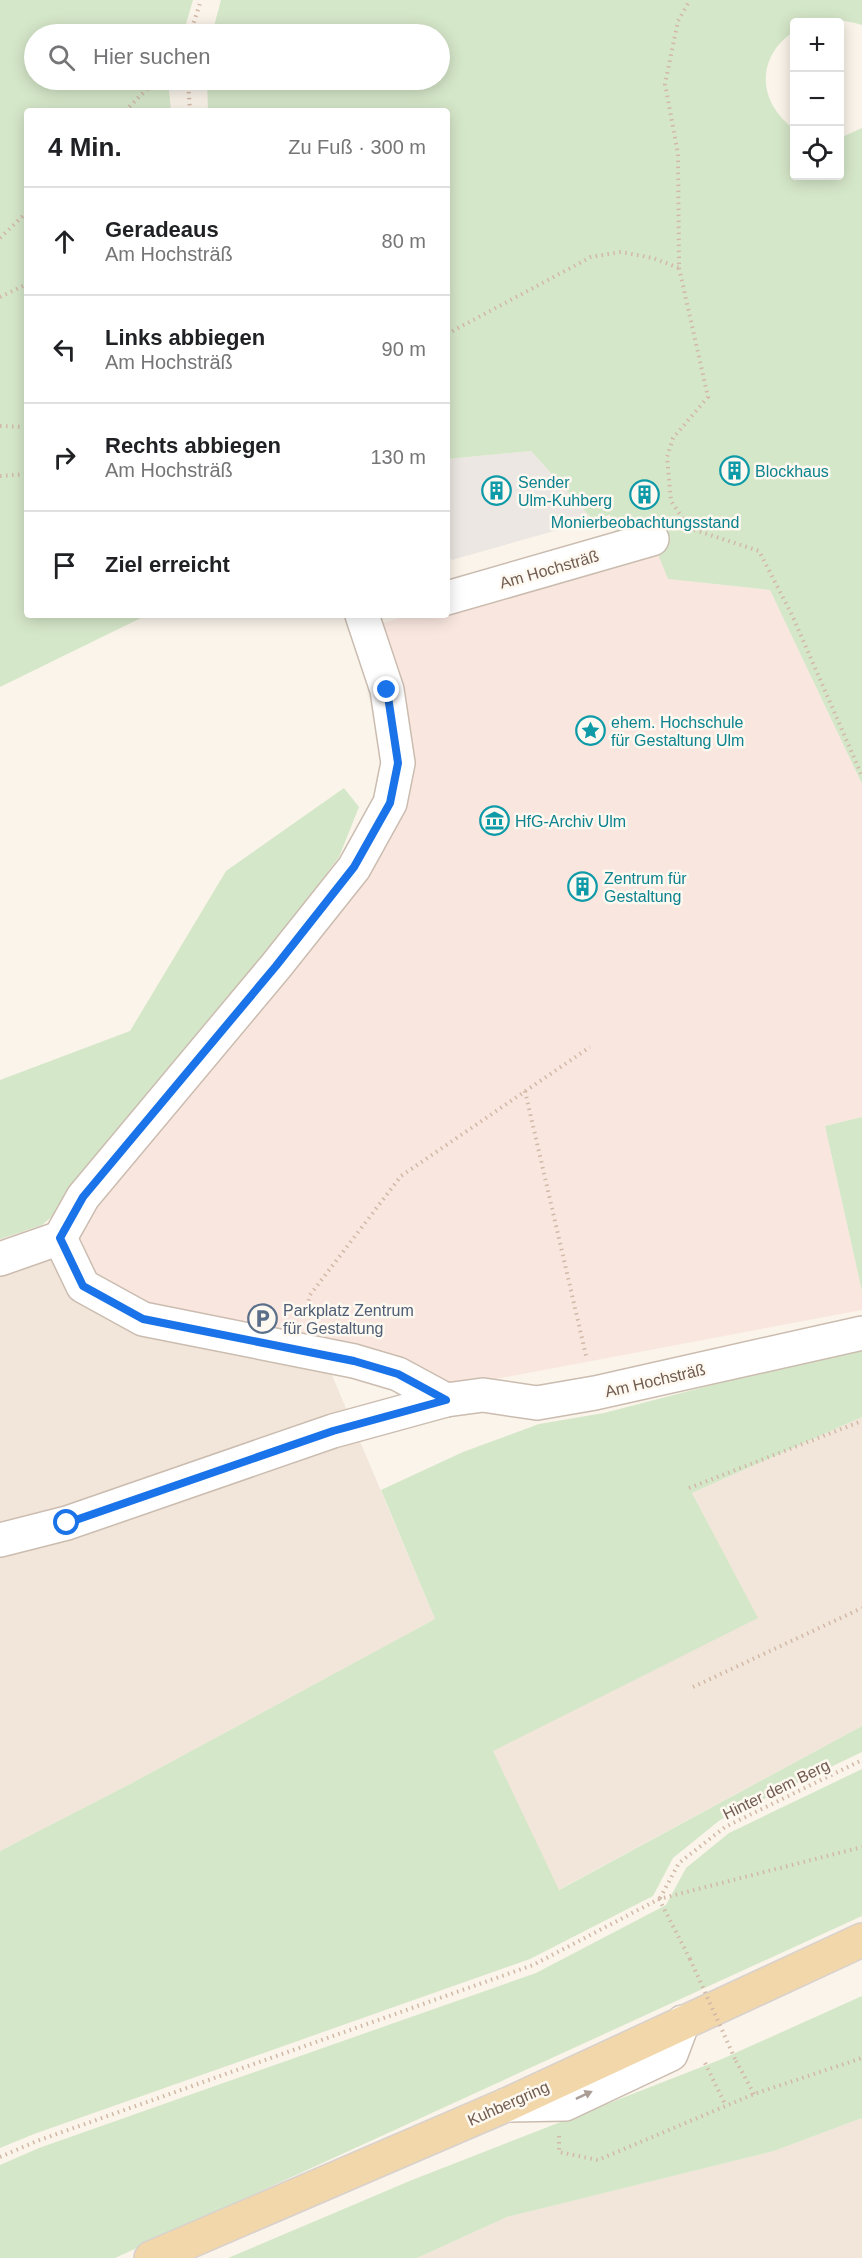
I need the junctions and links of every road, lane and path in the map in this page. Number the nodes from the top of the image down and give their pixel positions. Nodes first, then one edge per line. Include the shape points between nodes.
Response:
1 (201, 0) edge
2 (690, 0) edge
3 (193, 24) edge
4 (146, 90) edge
5 (189, 90) edge
6 (128, 108) edge
7 (190, 108) edge
8 (24, 215) edge
9 (0, 238) edge
10 (680, 268) junction
11 (24, 285) edge
12 (0, 297) edge
13 (450, 332) edge
14 (0, 426) edge
15 (24, 427) edge
16 (24, 474) edge
17 (0, 476) edge
18 (652, 540) dead end
19 (450, 597) edge
20 (374, 618) edge
21 (862, 776) edge
22 (590, 1047) dead end
23 (525, 1091) junction
24 (60, 1238) junction
25 (0, 1259) edge
26 (862, 1333) edge
27 (295, 1350) junction
28 (595, 1393) junction
29 (446, 1400) junction
30 (862, 1420) edge
31 (689, 1488) dead end
32 (0, 1540) edge
33 (862, 1608) edge
34 (693, 1687) dead end
35 (862, 1760) edge
36 (862, 1847) edge
37 (659, 1899) junction
38 (862, 1940) edge
39 (702, 2058) dead end
40 (862, 2058) edge
41 (754, 2094) junction
42 (726, 2106) junction
43 (560, 2133) dead end
44 (0, 2157) edge
45 (151, 2258) edge

1 - 3 path
2 - 10 path via 678,21 665,84 678,154
4 - 6 path
5 - 7 path
8 - 9 path
10 - 13 path via 621,252 591,257
10 - 21 path via 708,397 673,438 667,457 672,501 689,528 759,551 792,615
11 - 12 path
14 - 15 path
16 - 17 path
18 - 19 street, Am Hochsträß
20 - 24 street via 398,763 390,803 354,867 83,1197
22 - 23 path
23 - 27 path via 401,1176 310,1295
23 - 28 path
24 - 25 street
24 - 27 street via 83,1286 143,1319
26 - 28 street, Am Hochsträß
27 - 29 street via 398,1374
28 - 29 street, Am Hochsträß via 537,1403 483,1395
29 - 32 street, Am Hochsträß via 333,1431 67,1523
30 - 31 path
33 - 34 path
35 - 37 path, Hinter dem Berg via 725,1827 680,1863
36 - 37 path
37 - 41 path, bridge
37 - 44 path via 533,1965
38 - 45 main road, Kuhbergring via 506,2105
39 - 42 path
40 - 41 path
41 - 42 path
42 - 43 path via 597,2160 559,2152

